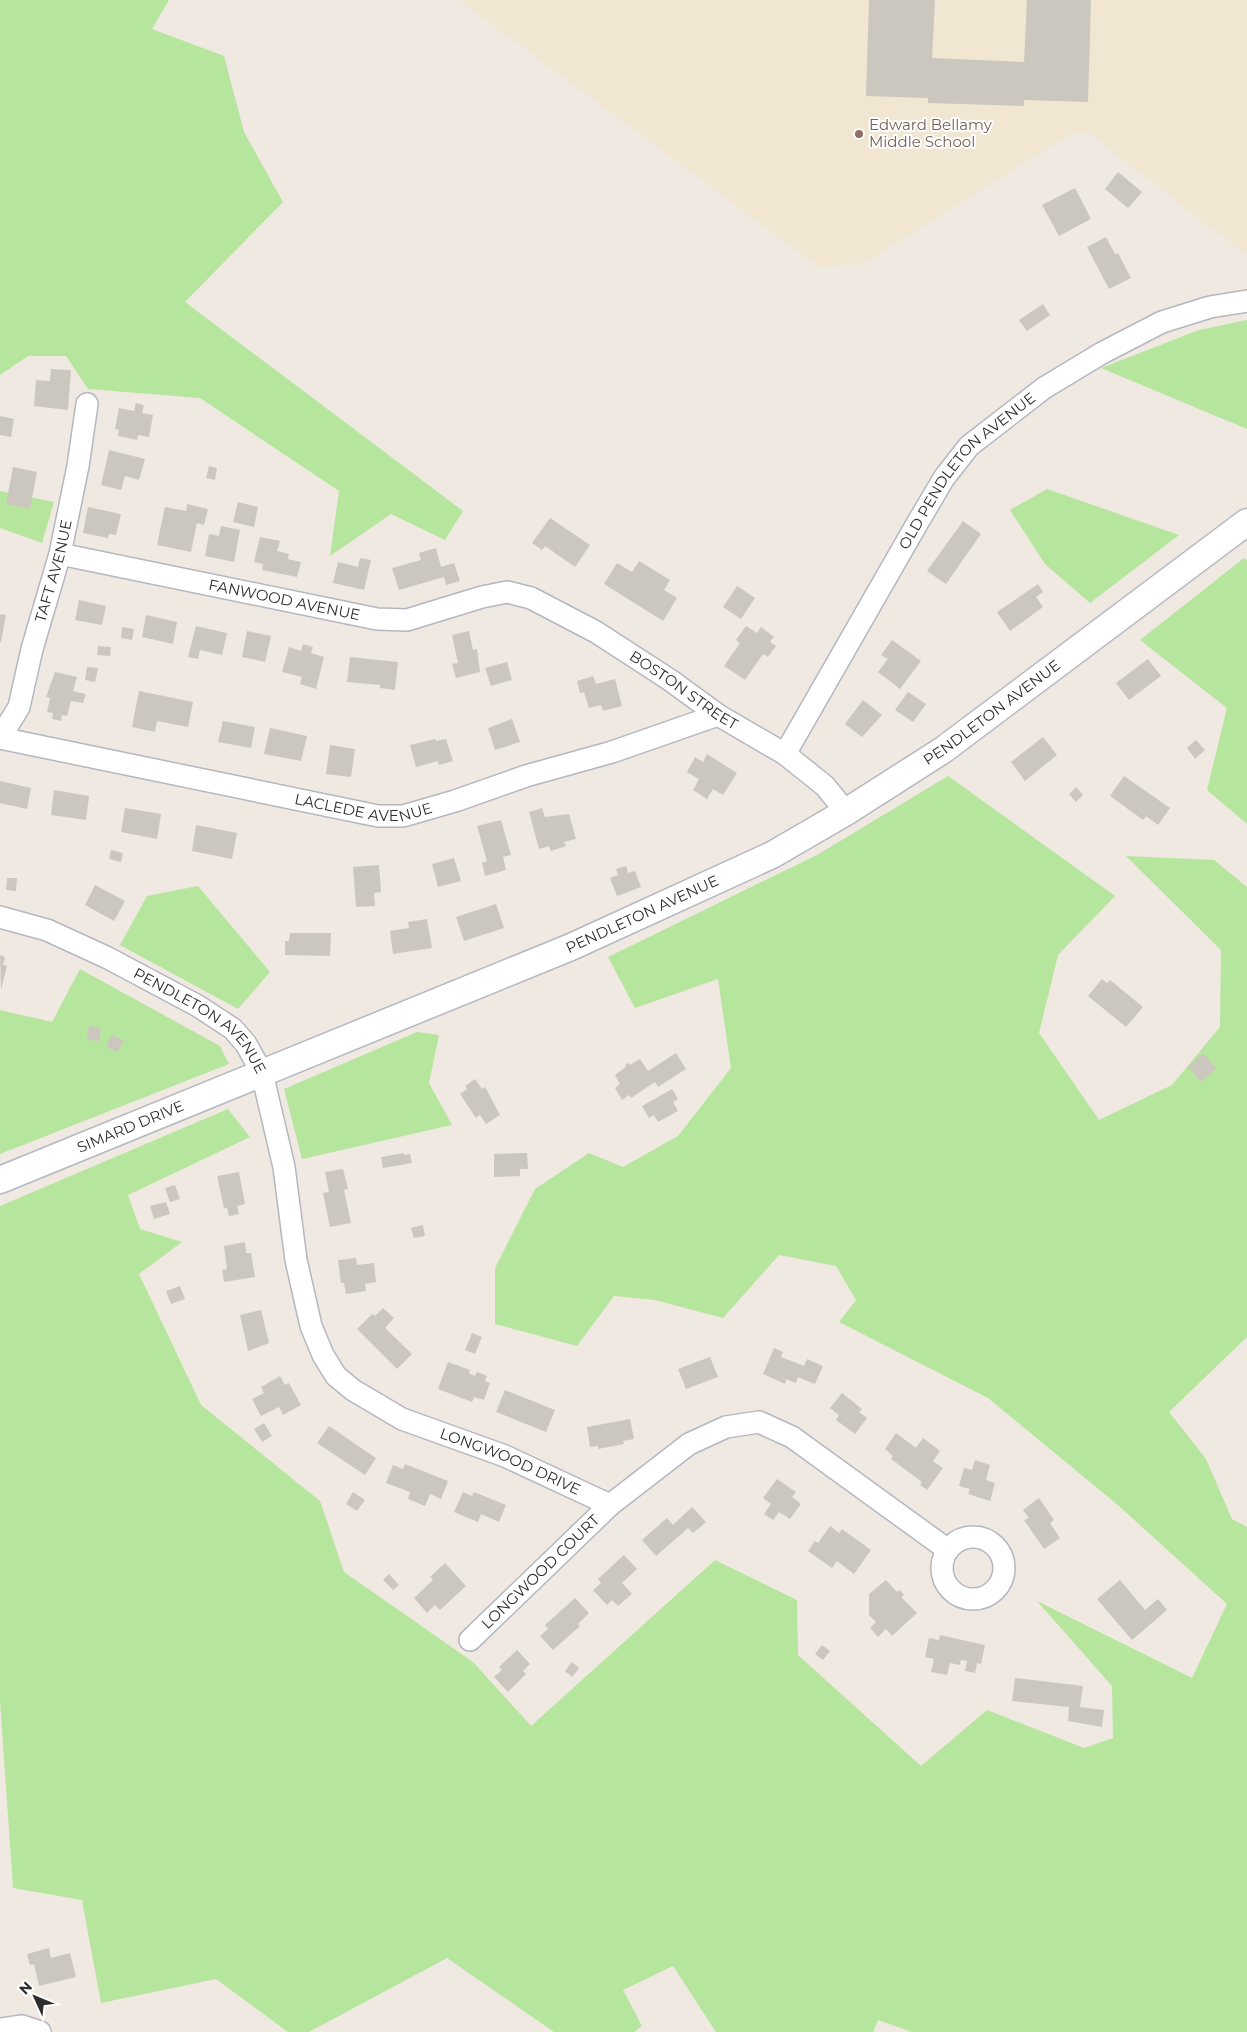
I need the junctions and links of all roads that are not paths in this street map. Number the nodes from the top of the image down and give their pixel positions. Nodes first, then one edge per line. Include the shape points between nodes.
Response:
1 (1247, 301) edge
2 (87, 404) dead end
3 (1247, 522) edge
4 (60, 554) junction
5 (507, 592) joint
6 (718, 715) junction
7 (0, 730) edge
8 (0, 738) edge
9 (785, 754) junction
10 (846, 812) junction
11 (0, 917) edge
12 (262, 1073) junction
13 (0, 1180) edge
14 (610, 1505) junction
15 (948, 1550) dead end
16 (470, 1640) dead end
17 (0, 2029) edge
18 (40, 2032) edge

1 - 9 street, OLD PENDLETON AVENUE via 1210,307 1162,322 1102,353 1044,388 969,446 926,507
2 - 4 street, TAFT AVENUE
3 - 10 street, PENDLETON AVENUE via 942,750
4 - 5 street, FANWOOD AVENUE via 377,619 407,620
4 - 7 street, TAFT AVENUE via 19,707 8,725
5 - 6 street, BOSTON STREET via 531,598 596,632
6 - 8 street, LACLEDE AVENUE via 612,752 403,816 378,816
6 - 9 street, BOSTON STREET
9 - 10 street, BOSTON STREET via 825,786
10 - 12 street, PENDLETON AVENUE via 772,855 589,939
11 - 12 street, PENDLETON AVENUE via 47,930 198,1006 233,1029 246,1044
12 - 13 street, SIMARD DRIVE
12 - 14 street, LONGWOOD DRIVE via 284,1167 296,1260 311,1326 336,1376 402,1419 505,1456
14 - 15 street via 689,1444 726,1427 759,1422 792,1437
14 - 16 street, LONGWOOD COURT
17 - 18 street via 22,2026

